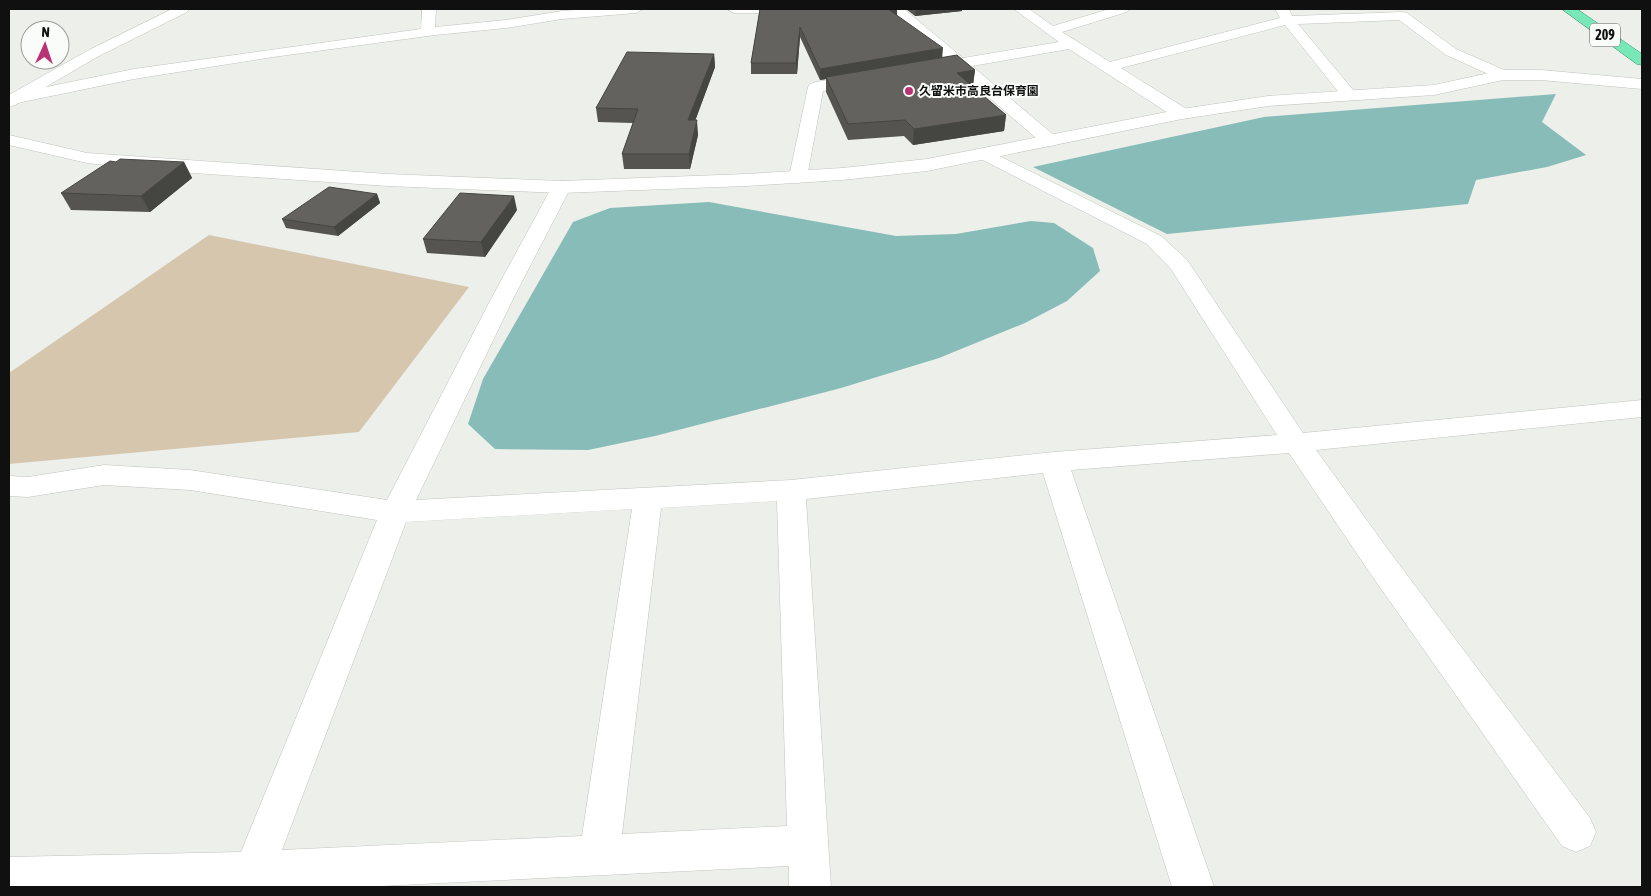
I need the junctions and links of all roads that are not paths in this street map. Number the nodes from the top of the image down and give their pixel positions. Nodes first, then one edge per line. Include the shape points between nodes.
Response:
1 (182, 9) edge
2 (429, 9) edge
3 (636, 9) edge
4 (734, 9) edge
5 (828, 9) edge
6 (896, 9) edge
7 (1021, 9) edge
8 (1122, 9) edge
9 (1569, 9) edge
10 (1258, 12) dead end
11 (550, 13) edge
12 (1284, 17) edge
13 (1051, 31) junction
14 (428, 32) junction
15 (1073, 44) junction
16 (1642, 61) edge
17 (960, 62) junction
18 (1108, 67) junction
19 (912, 71) edge
20 (1503, 75) junction
21 (874, 78) edge
22 (1642, 84) edge
23 (1350, 96) junction
24 (13, 100) edge
25 (1182, 114) junction
26 (9, 140) edge
27 (1050, 141) junction
28 (985, 154) junction
29 (798, 177) junction
30 (561, 187) junction
31 (1642, 408) edge
32 (1296, 443) junction
33 (1054, 462) junction
34 (9, 486) edge
35 (791, 490) junction
36 (648, 498) junction
37 (396, 512) junction
38 (1576, 832) dead end
39 (808, 845) junction
40 (599, 855) junction
41 (9, 878) edge
42 (250, 879) edge
43 (810, 887) edge
44 (1193, 887) edge

1 - 24 street via 92,54
2 - 14 street
3 - 11 street
4 - 5 street
6 - 17 street
7 - 13 street
8 - 13 street
9 - 16 highway, 209
10 - 12 street
11 - 14 street
12 - 18 street
12 - 20 street via 1402,16 1451,52
12 - 23 street
13 - 15 street
14 - 24 street via 187,66
15 - 17 street
15 - 18 street
17 - 19 street
17 - 27 street
18 - 25 street
20 - 22 street
20 - 23 street via 1434,90
21 - 29 street via 816,87
23 - 25 street via 1268,101
25 - 27 street
26 - 30 street via 87,158 149,164 388,180
27 - 28 street
28 - 29 street via 927,164
28 - 32 street via 1154,240 1180,265
29 - 30 street
30 - 37 street
31 - 32 street
32 - 33 street
32 - 38 street
33 - 35 street
33 - 44 street
34 - 37 street via 28,487 104,475 190,480
35 - 36 street
35 - 39 street
36 - 37 street
36 - 40 street
37 - 42 street
39 - 40 street
39 - 43 street
40 - 42 street
41 - 42 street

